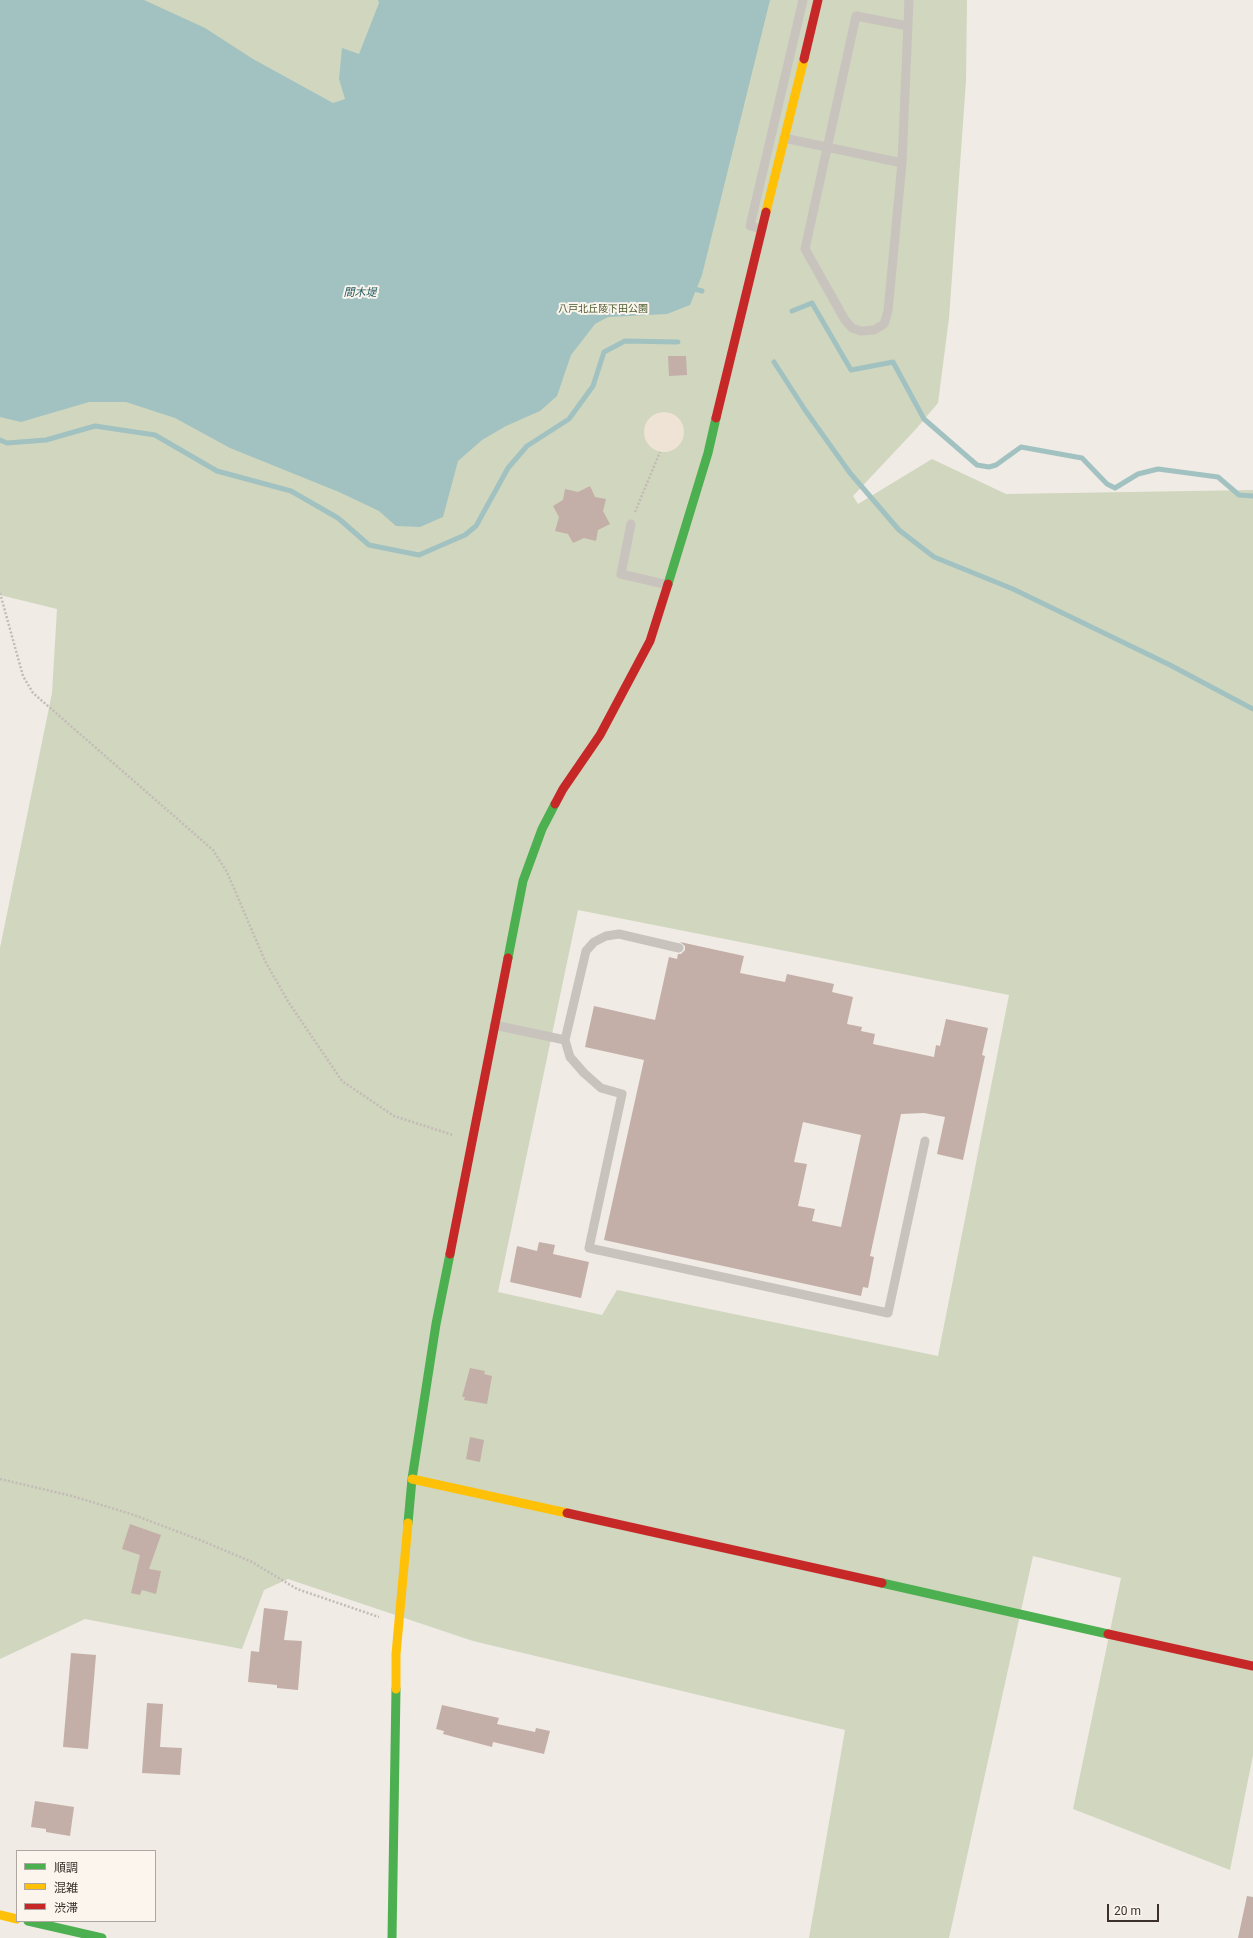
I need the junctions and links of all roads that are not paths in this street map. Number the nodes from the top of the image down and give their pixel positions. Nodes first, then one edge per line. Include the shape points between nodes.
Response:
1 (803, 0) edge
2 (818, 0) edge
3 (909, 0) edge
4 (908, 26) junction
5 (784, 138) junction
6 (828, 147) junction
7 (902, 163) junction
8 (762, 229) junction
9 (630, 524) road end
10 (668, 584) junction
11 (679, 948) dead end
12 (494, 1025) junction
13 (565, 1040) junction
14 (925, 1141) dead end
15 (412, 1479) junction
16 (1253, 1666) edge
17 (0, 1915) edge
18 (16, 1918) edge
19 (32, 1922) edge
20 (102, 1938) edge
21 (392, 1938) edge

1 - 8 lane via 750,226
2 - 5 main road
3 - 4 lane
4 - 6 lane via 856,16
4 - 7 lane
5 - 6 lane
5 - 8 main road
6 - 7 lane
6 - 7 lane via 804,249 845,320 852,328 861,331 874,330 884,324 888,311
8 - 10 main road via 708,453
9 - 10 lane via 621,574
10 - 12 main road via 650,641 600,735 563,789 542,829 523,881
11 - 13 lane via 619,934 606,936 594,942 586,952
12 - 13 lane
12 - 15 main road via 436,1324
13 - 14 lane via 570,1057 584,1073 601,1088 622,1094 589,1248 888,1313
15 - 16 main road
15 - 21 main road via 396,1654
17 - 18 main road
19 - 20 main road

